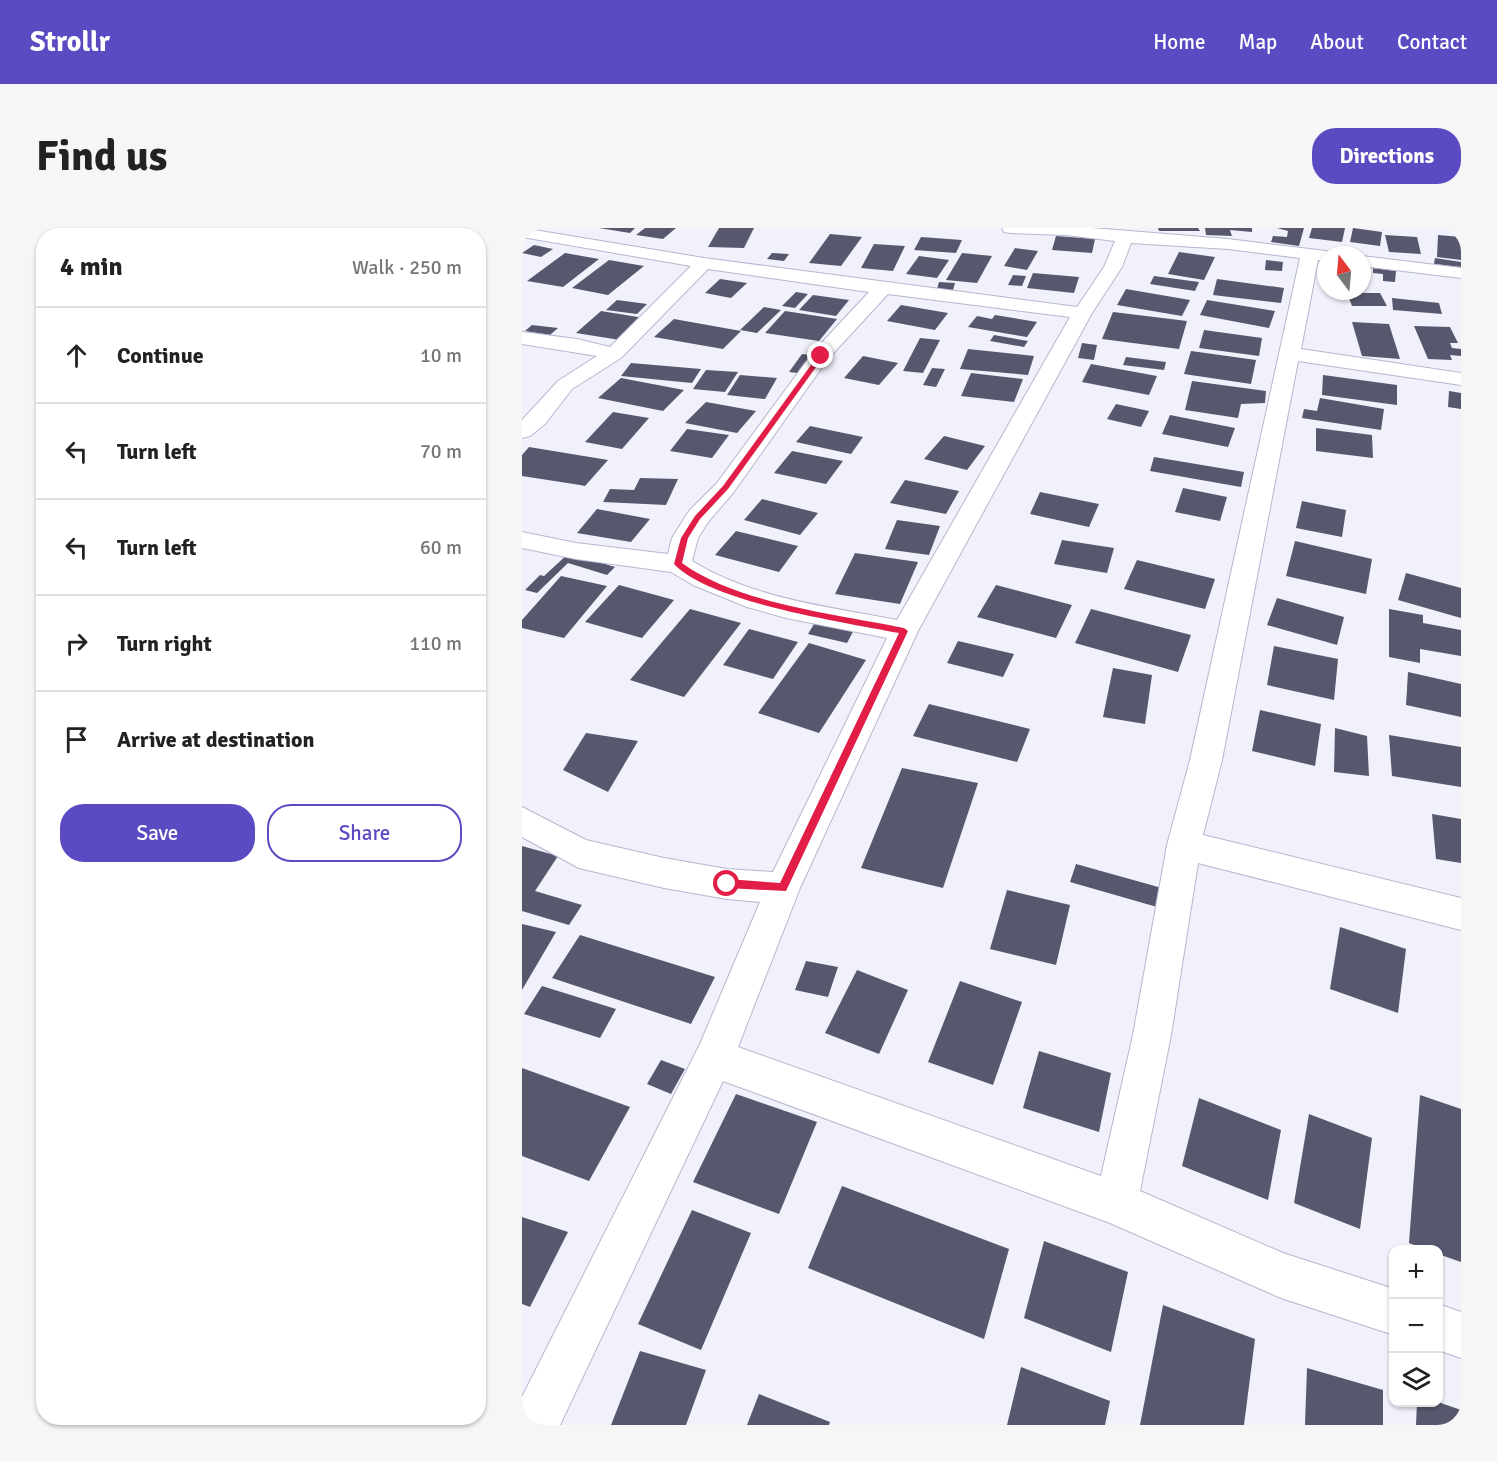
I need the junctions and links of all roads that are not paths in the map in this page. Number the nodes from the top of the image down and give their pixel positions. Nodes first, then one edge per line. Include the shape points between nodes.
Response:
1 (1010, 228) edge
2 (522, 232) edge
3 (566, 233) edge
4 (1125, 237) junction
5 (1317, 255) edge
6 (1317, 258) edge
7 (1371, 262) edge
8 (704, 263) junction
9 (1461, 273) edge
10 (883, 288) junction
11 (1082, 313) junction
12 (522, 338) edge
13 (1289, 353) junction
14 (614, 354) junction
15 (1461, 379) edge
16 (522, 431) edge
17 (522, 540) edge
18 (678, 564) junction
19 (904, 631) junction
20 (522, 821) edge
21 (1184, 845) junction
22 (783, 888) junction
23 (1461, 914) edge
24 (714, 1058) junction
25 (1116, 1203) junction
26 (1389, 1310) edge
27 (1443, 1329) edge
28 (1461, 1335) edge
29 (534, 1425) edge

1 - 4 street
2 - 3 street
3 - 8 street
4 - 5 street
4 - 11 street via 1113,267
6 - 13 street
7 - 9 street
8 - 10 street
8 - 14 street
10 - 11 street
10 - 18 street via 821,356 725,488 698,517 685,538
11 - 19 street
12 - 14 street
13 - 15 street
13 - 21 street via 1206,760
14 - 16 street via 564,385
17 - 18 street
18 - 19 street via 719,586 771,604
19 - 22 street
20 - 22 street via 579,853 727,884
21 - 23 street
21 - 25 street via 1152,1035
22 - 24 street
24 - 25 street
24 - 29 street
25 - 26 street via 1281,1275
27 - 28 street

